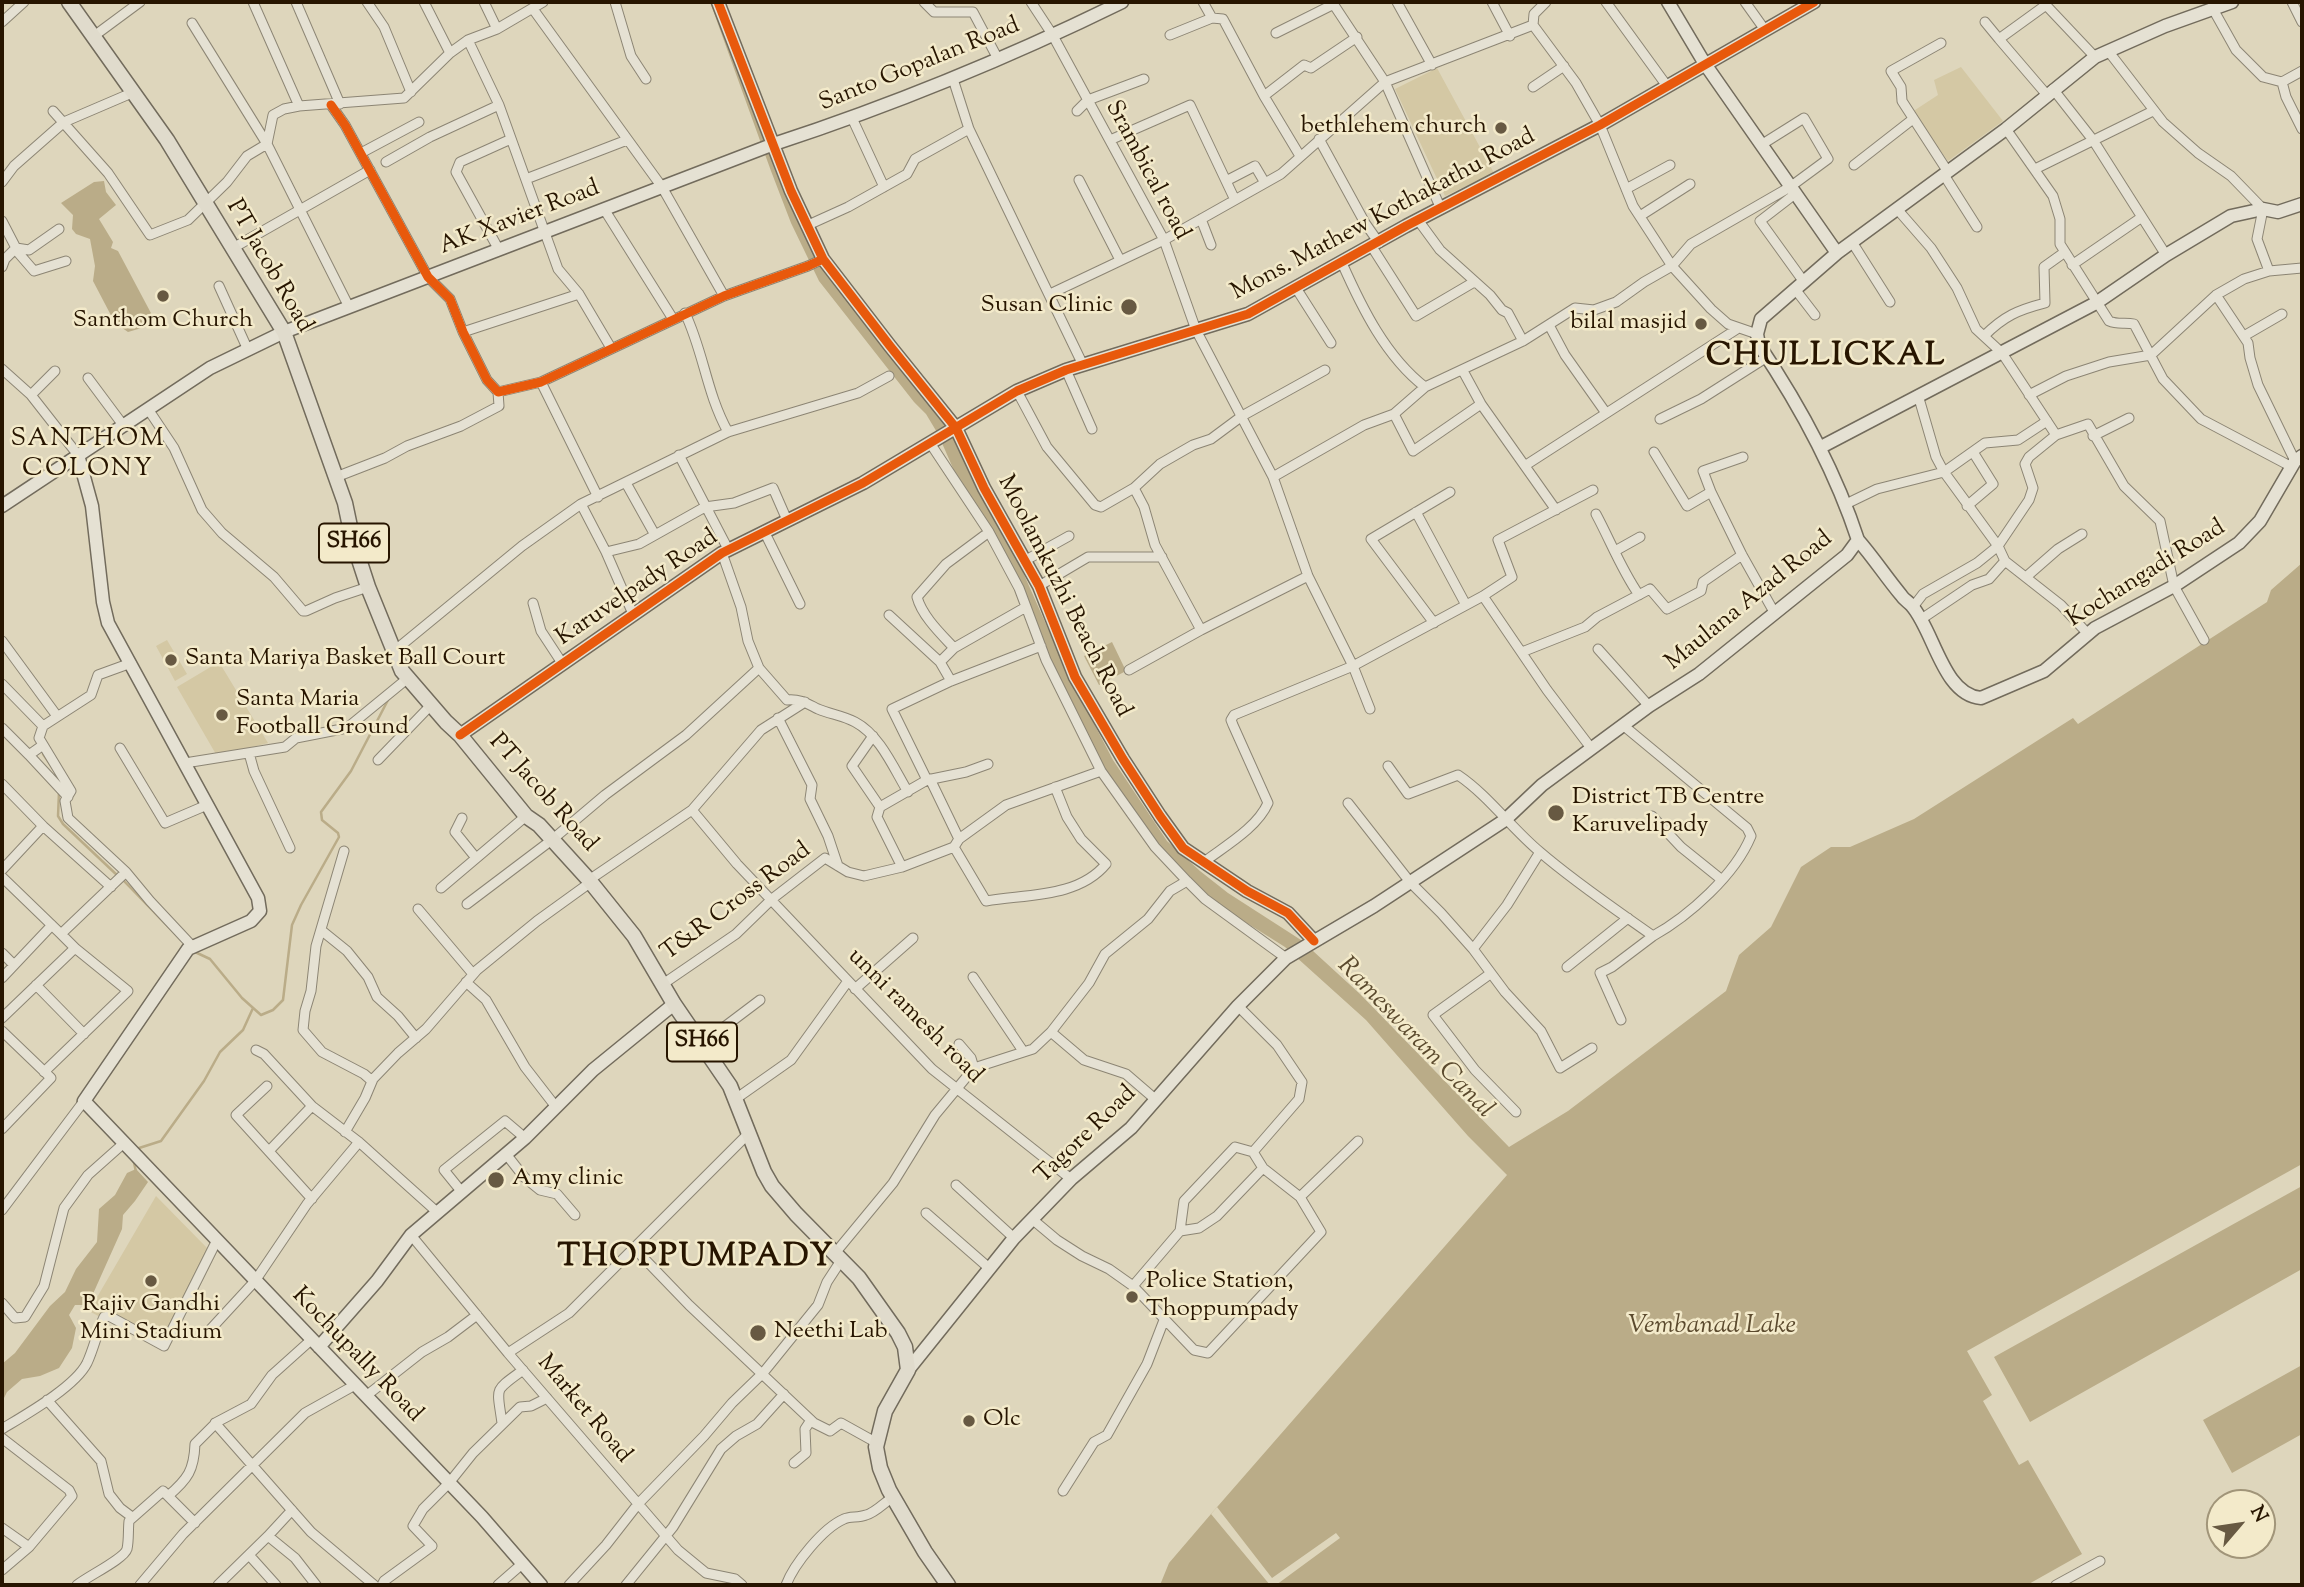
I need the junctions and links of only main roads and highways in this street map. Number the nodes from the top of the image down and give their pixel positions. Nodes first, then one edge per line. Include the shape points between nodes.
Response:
1 (69, 2) edge
2 (718, 2) edge
3 (1122, 2) edge
4 (1668, 2) edge
5 (1814, 2) edge
6 (2232, 2) edge
7 (1705, 64) junction
8 (768, 146) junction
9 (2302, 204) edge
10 (1837, 254) junction
11 (284, 332) junction
12 (955, 428) junction
13 (1821, 447) junction
14 (78, 455) junction
15 (2296, 461) edge
16 (2, 506) edge
17 (1858, 540) junction
18 (460, 735) junction
19 (1310, 943) junction
20 (674, 1003) junction
21 (315, 1343) junction
22 (908, 1370) junction
23 (541, 1585) edge
24 (948, 1585) edge

1 - 11 main road, PT Jacob Road / SH66 via 167,140
2 - 8 main road, Moolamkuzhi Beach Road
3 - 8 main road, Santo Gopalan Road via 953,79
4 - 7 main road
5 - 7 main road, Mons. Mathew Kothakathu Road
6 - 10 main road via 2095,57
7 - 10 main road
7 - 12 main road, Mons. Mathew Kothakathu Road via 1248,314 1066,370 1017,391
8 - 11 main road, AK Xavier Road
8 - 12 main road, Moolamkuzhi Beach Road via 823,259
9 - 13 main road via 2278,212 2263,209 2231,216 2095,303
10 - 13 main road, Maulana Azad Road via 1761,319 1757,334 1759,345
11 - 14 main road, AK Xavier Road via 210,368
11 - 18 main road, PT Jacob Road / SH66 via 393,652 408,678
12 - 18 main road, Karuvelpady Road via 863,483 725,551
12 - 19 main road, Moolamkuzhi Beach Road via 1039,586 1075,677 1175,838 1247,891 1288,913
13 - 17 main road, Maulana Azad Road
14 - 16 main road, AK Xavier Road
14 - 21 main road, Kochupally Road via 92,506 108,622 258,898 260,911 251,921 192,948 84,1101
15 - 17 main road, Kochangadi Road via 2260,521 2239,543 2088,634 2044,671 1981,698 1970,697 1959,687 1913,607
17 - 19 main road, Maulana Azad Road via 1847,555 1699,674 1591,748 1505,820
18 - 20 main road, PT Jacob Road / SH66 via 634,936
19 - 22 main road, Tagore Road via 1287,957 1130,1128 1071,1179 1014,1238
20 - 21 main road, T&R Cross Road via 411,1235 377,1281
20 - 22 main road, PT Jacob Road / SH66 via 737,1098 772,1186 859,1278 898,1333
21 - 23 main road, Kochupally Road
22 - 24 main road via 885,1411 877,1443 880,1468

